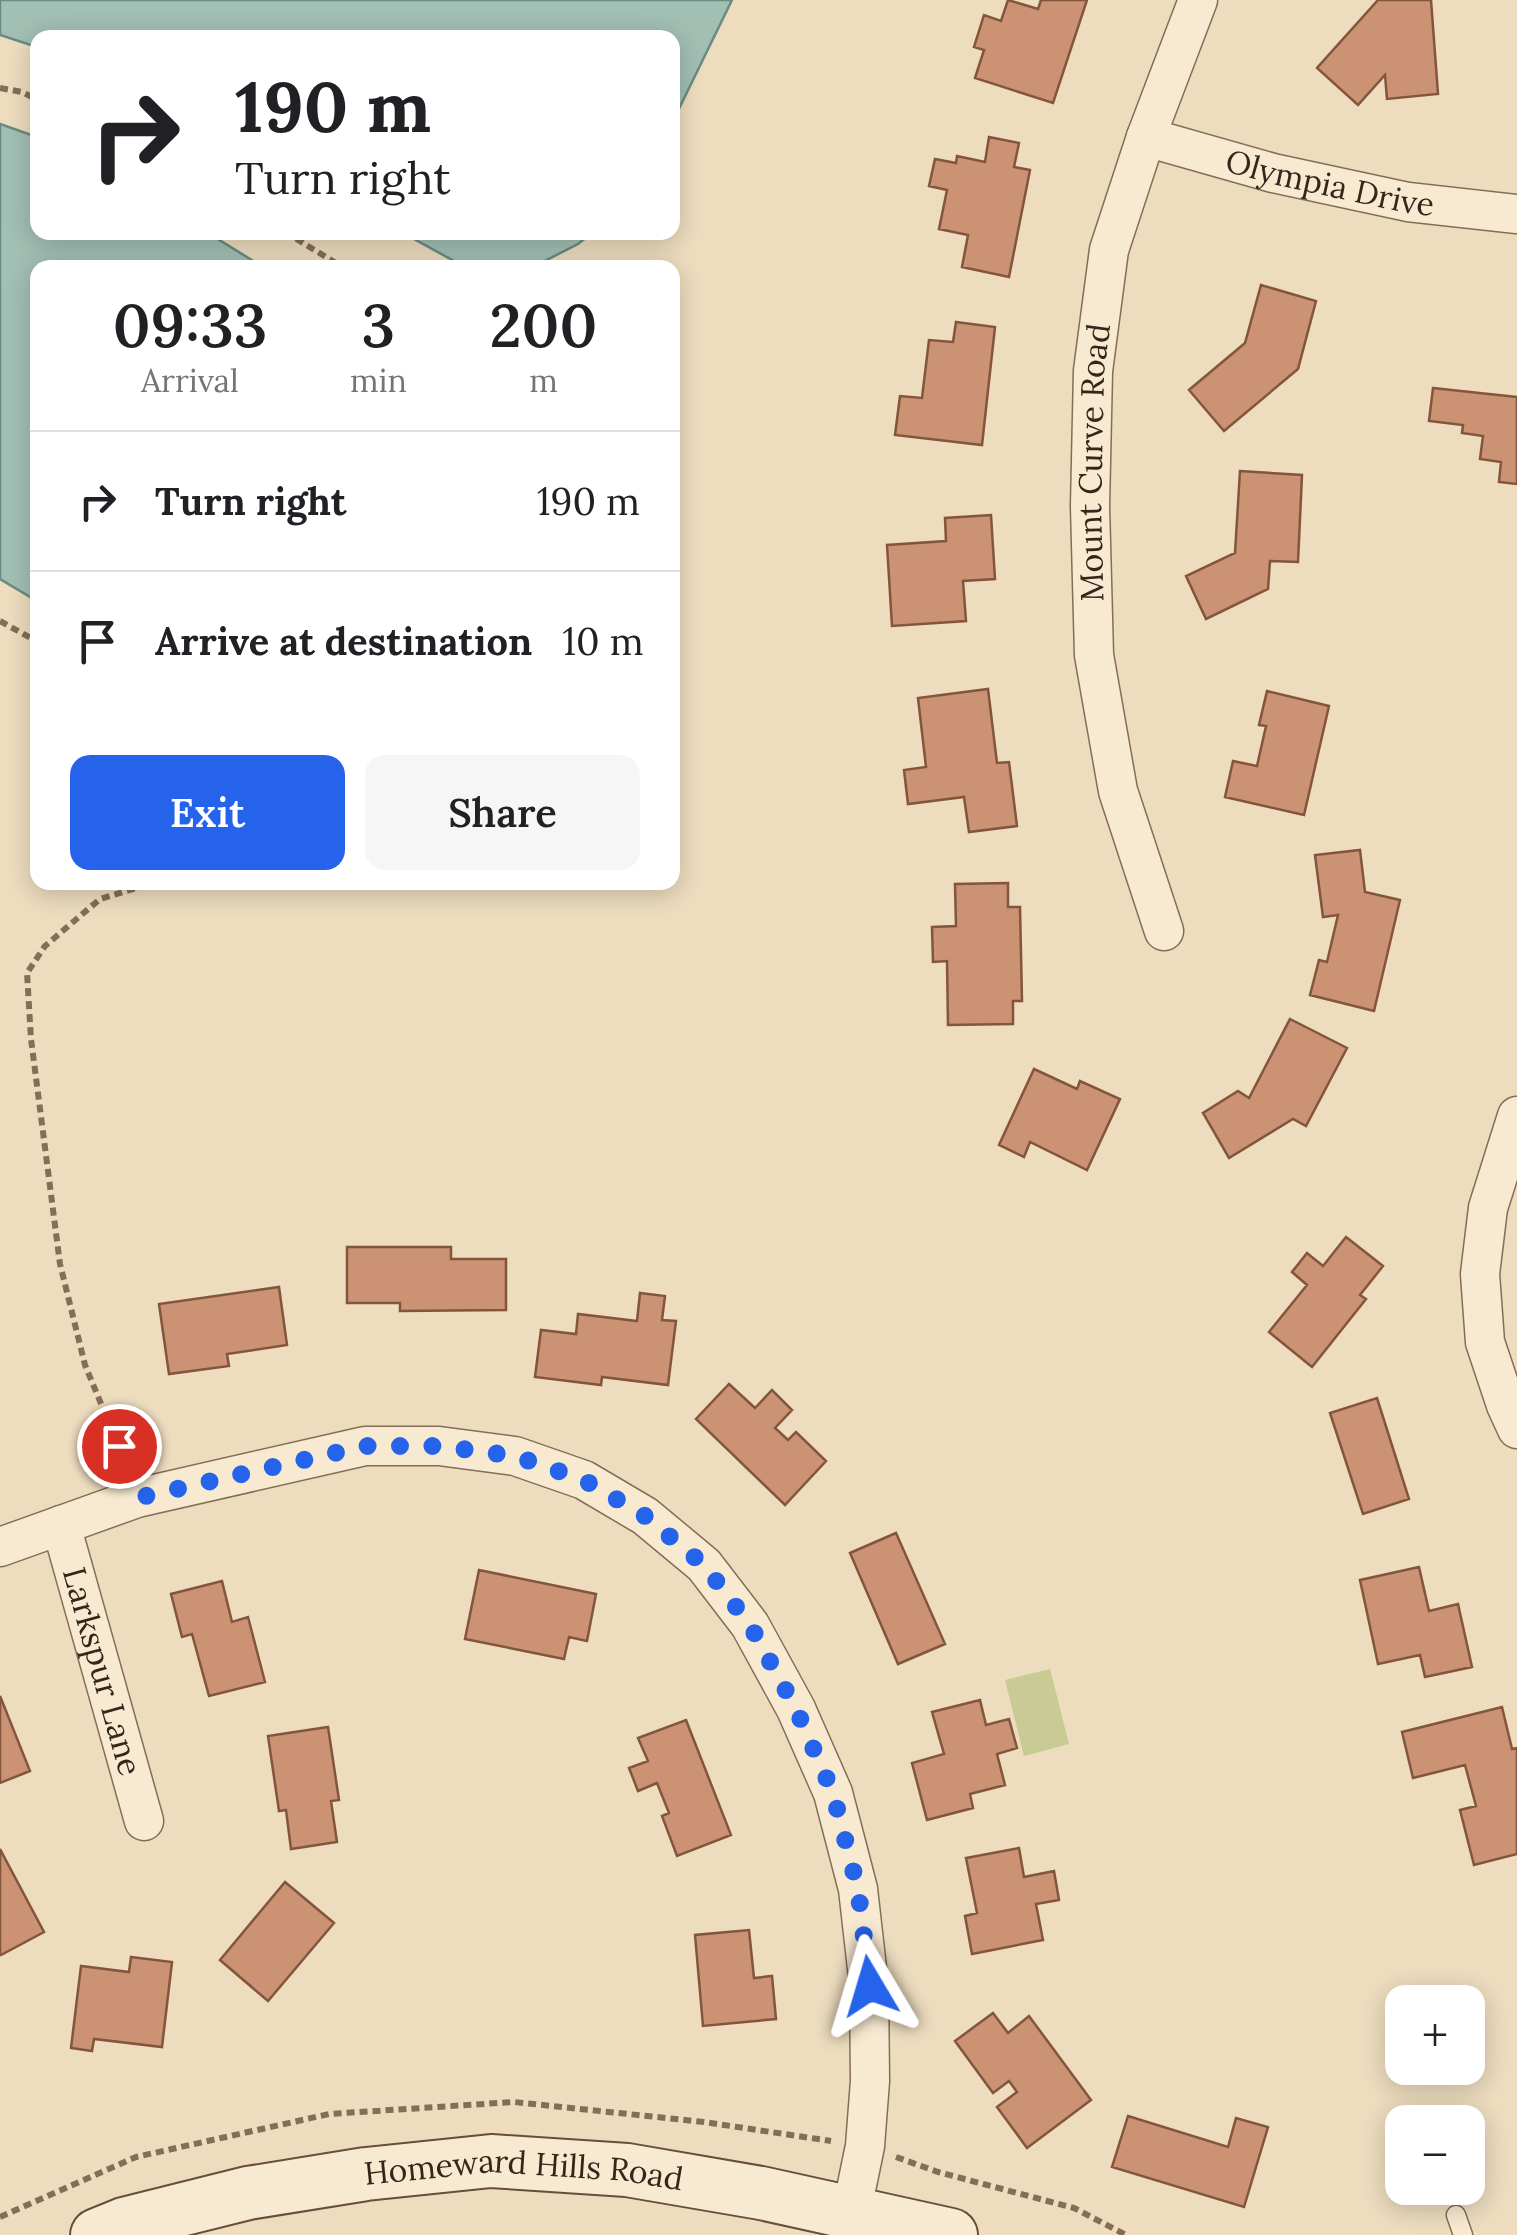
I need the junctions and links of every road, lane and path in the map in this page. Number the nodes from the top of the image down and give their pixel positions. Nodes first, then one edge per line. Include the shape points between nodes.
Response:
1 (1198, 0) edge
2 (0, 88) edge
3 (30, 96) edge
4 (1146, 137) junction
5 (1517, 214) edge
6 (298, 240) edge
7 (331, 260) edge
8 (0, 621) edge
9 (30, 638) edge
10 (138, 890) edge
11 (1164, 931) dead end
12 (1517, 1116) edge
13 (1517, 1429) edge
14 (137, 1498) junction
15 (60, 1524) junction
16 (0, 1547) edge
17 (144, 1821) dead end
18 (851, 2214) junction
19 (1456, 2215) dead end
20 (97, 2235) edge
21 (951, 2235) edge
22 (1463, 2235) edge

1 - 4 street, Mount Curve Road
2 - 3 path
4 - 5 street, Olympia Drive via 1388,198
4 - 11 street, Mount Curve Road via 1107,268 1093,371 1091,524 1094,655 1114,772
6 - 7 path
8 - 9 path
10 - 14 path via 100,899 45,946 27,973 60,1264 85,1365
12 - 13 street via 1488,1208 1480,1274 1485,1342
14 - 15 street, Larkspur Lane
14 - 18 street, Larkspur Lane via 365,1446 439,1446 515,1456 584,1480 645,1516 704,1565 750,1625 796,1709 833,1793 858,1889 870,1986 870,2080 866,2146
15 - 16 street, Larkspur Lane
15 - 17 street, Larkspur Lane
18 - 20 street, Homeward Hills Road via 627,2170 491,2161 248,2193
18 - 21 street, Homeward Hills Road
19 - 22 lane

